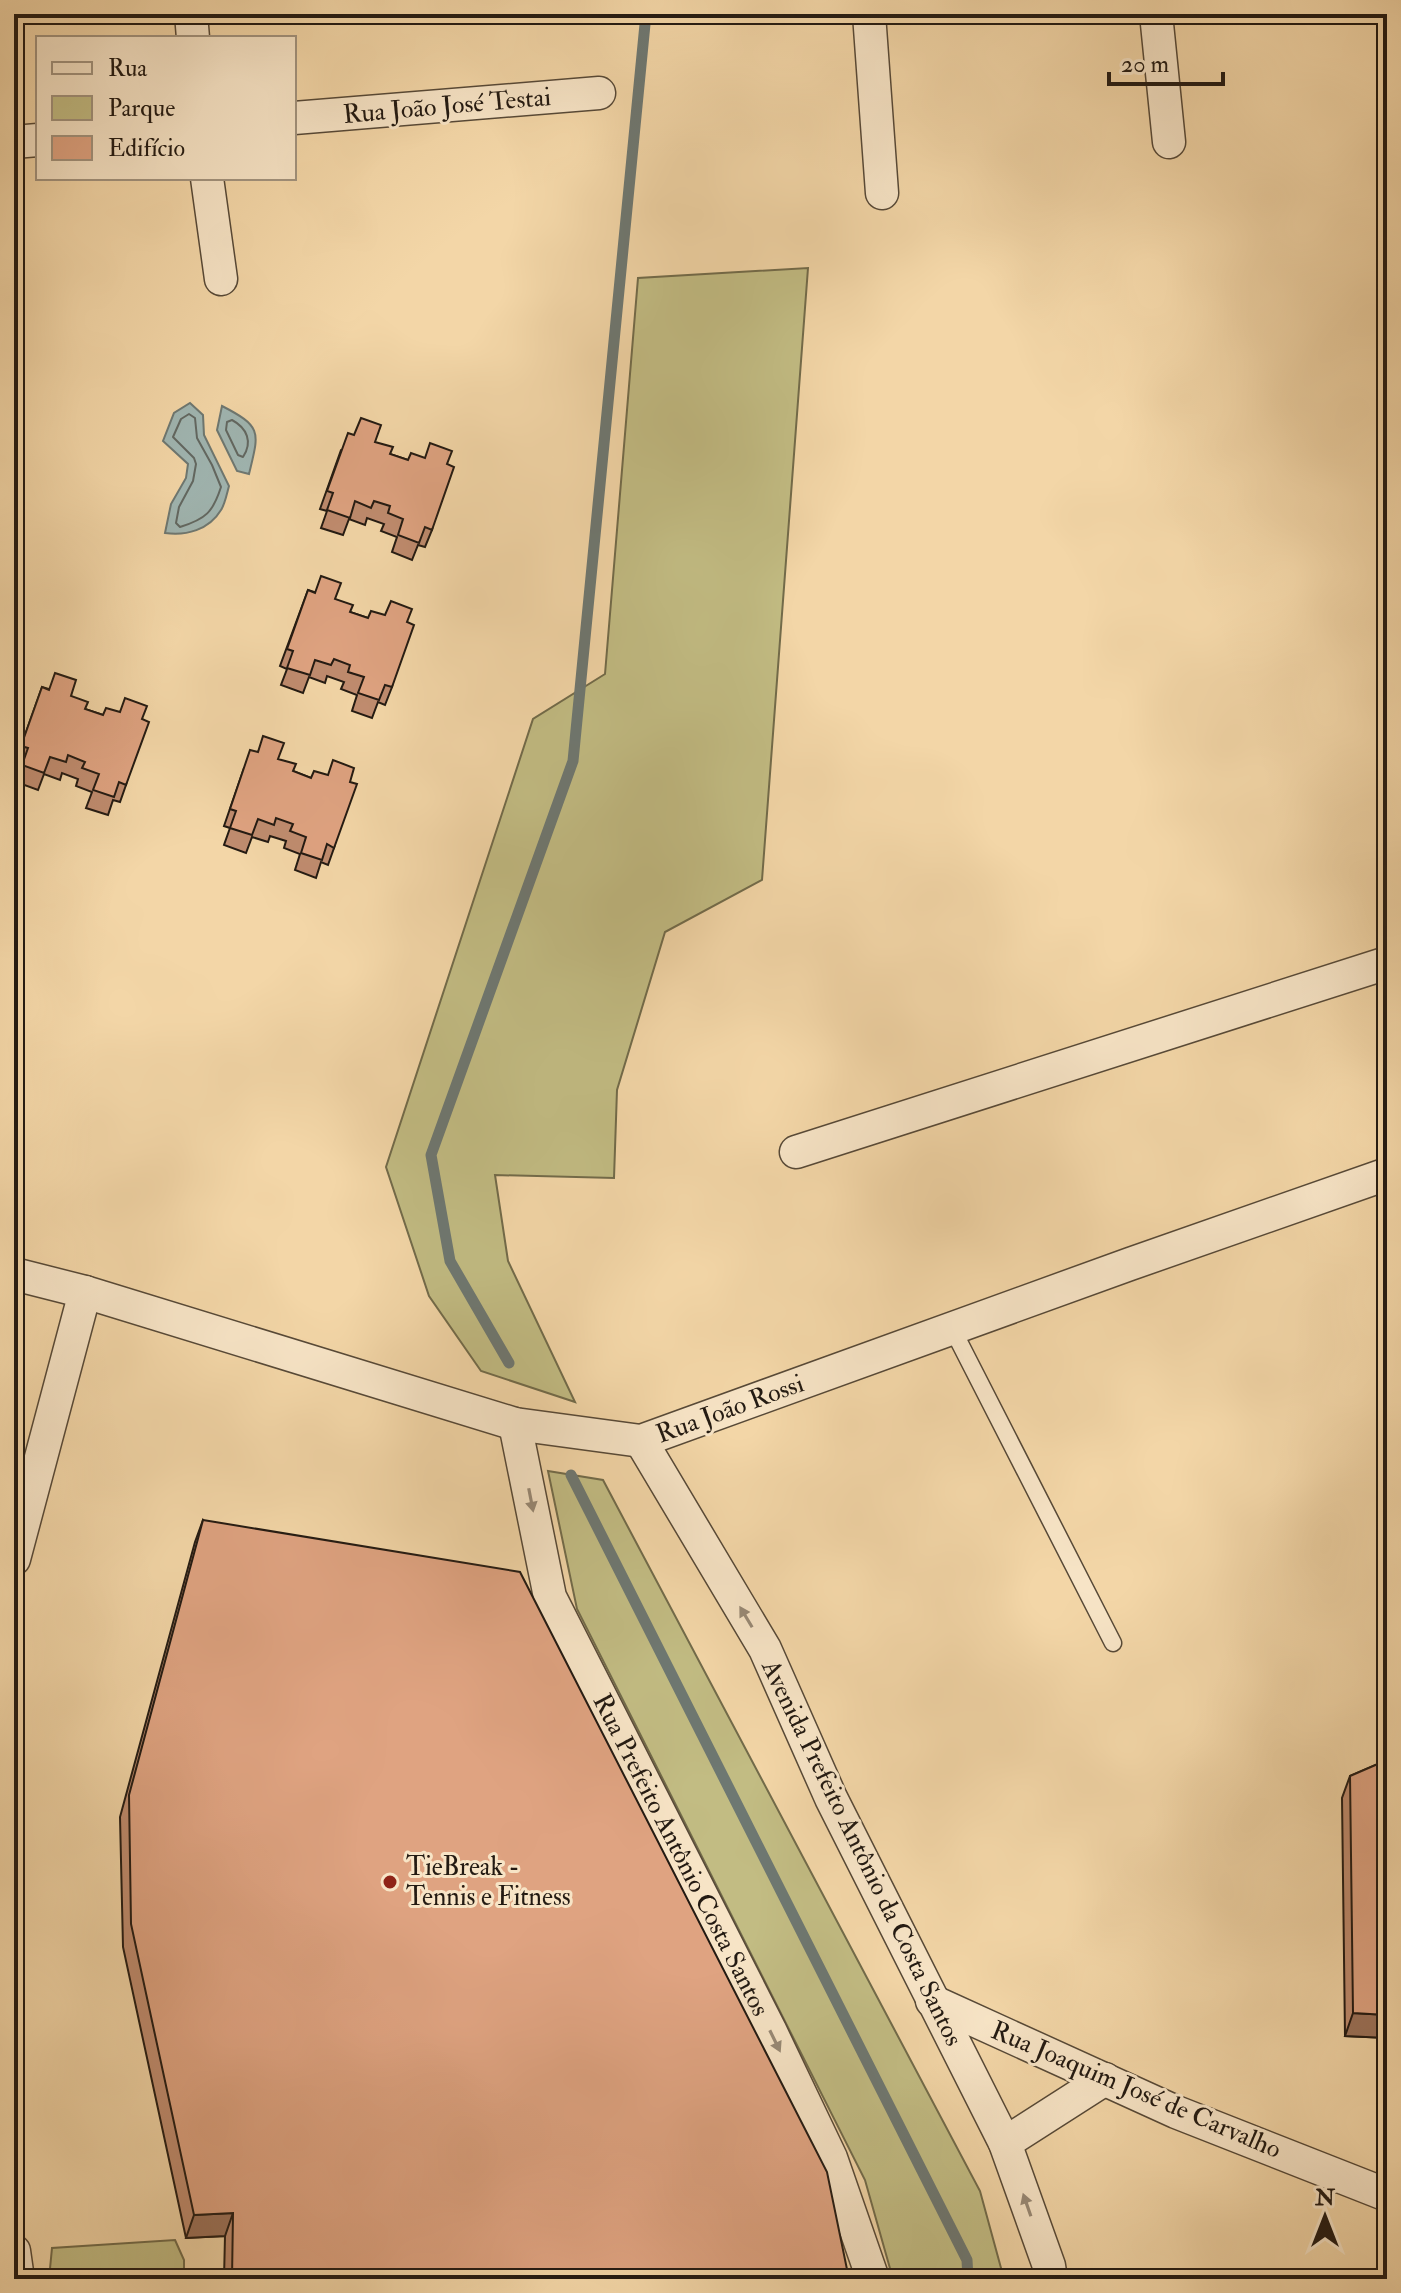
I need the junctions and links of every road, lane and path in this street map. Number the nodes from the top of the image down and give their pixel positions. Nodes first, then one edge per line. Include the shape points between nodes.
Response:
1 (191, 14) edge
2 (869, 14) edge
3 (1156, 14) edge
4 (193, 36) edge
5 (599, 93) dead end
6 (296, 118) edge
7 (36, 140) edge
8 (14, 142) edge
9 (1169, 142) dead end
10 (207, 180) edge
11 (882, 193) dead end
12 (221, 279) dead end
13 (1387, 963) edge
14 (796, 1152) dead end
15 (1387, 1174) edge
16 (14, 1274) edge
17 (85, 1292) junction
18 (952, 1328) junction
19 (515, 1424) junction
20 (641, 1441) junction
21 (14, 1559) edge
22 (1113, 1643) dead end
23 (932, 2001) junction
24 (1105, 2079) junction
25 (1005, 2143) junction
26 (1387, 2195) edge
27 (14, 2251) edge
28 (18, 2279) edge
29 (873, 2279) edge
30 (1051, 2279) edge

1 - 4 street
2 - 11 street
3 - 9 street
5 - 6 street, Rua João José Testai
7 - 8 street
10 - 12 street
13 - 14 street
15 - 18 street, Rua João Rossi
16 - 17 street, Rua João Rossi
17 - 19 street, Rua João Rossi
17 - 21 street
18 - 20 street, Rua João Rossi
18 - 22 lane
19 - 20 street, Rua João Rossi
19 -> 29 street, Rua Prefeito Antônio Costa Santos via 550,1597 831,2158
23 -> 20 street, Avenida Prefeito Antônio da Costa Santos via 831,1798 765,1649
23 - 24 street, Rua Joaquim José de Carvalho
23 - 25 street, Avenida Prefeito Antônio da Costa Santos
24 - 25 street
24 - 26 street, Rua Joaquim José de Carvalho
30 -> 25 street, Avenida Prefeito Antônio da Costa Santos
27 - 28 street

